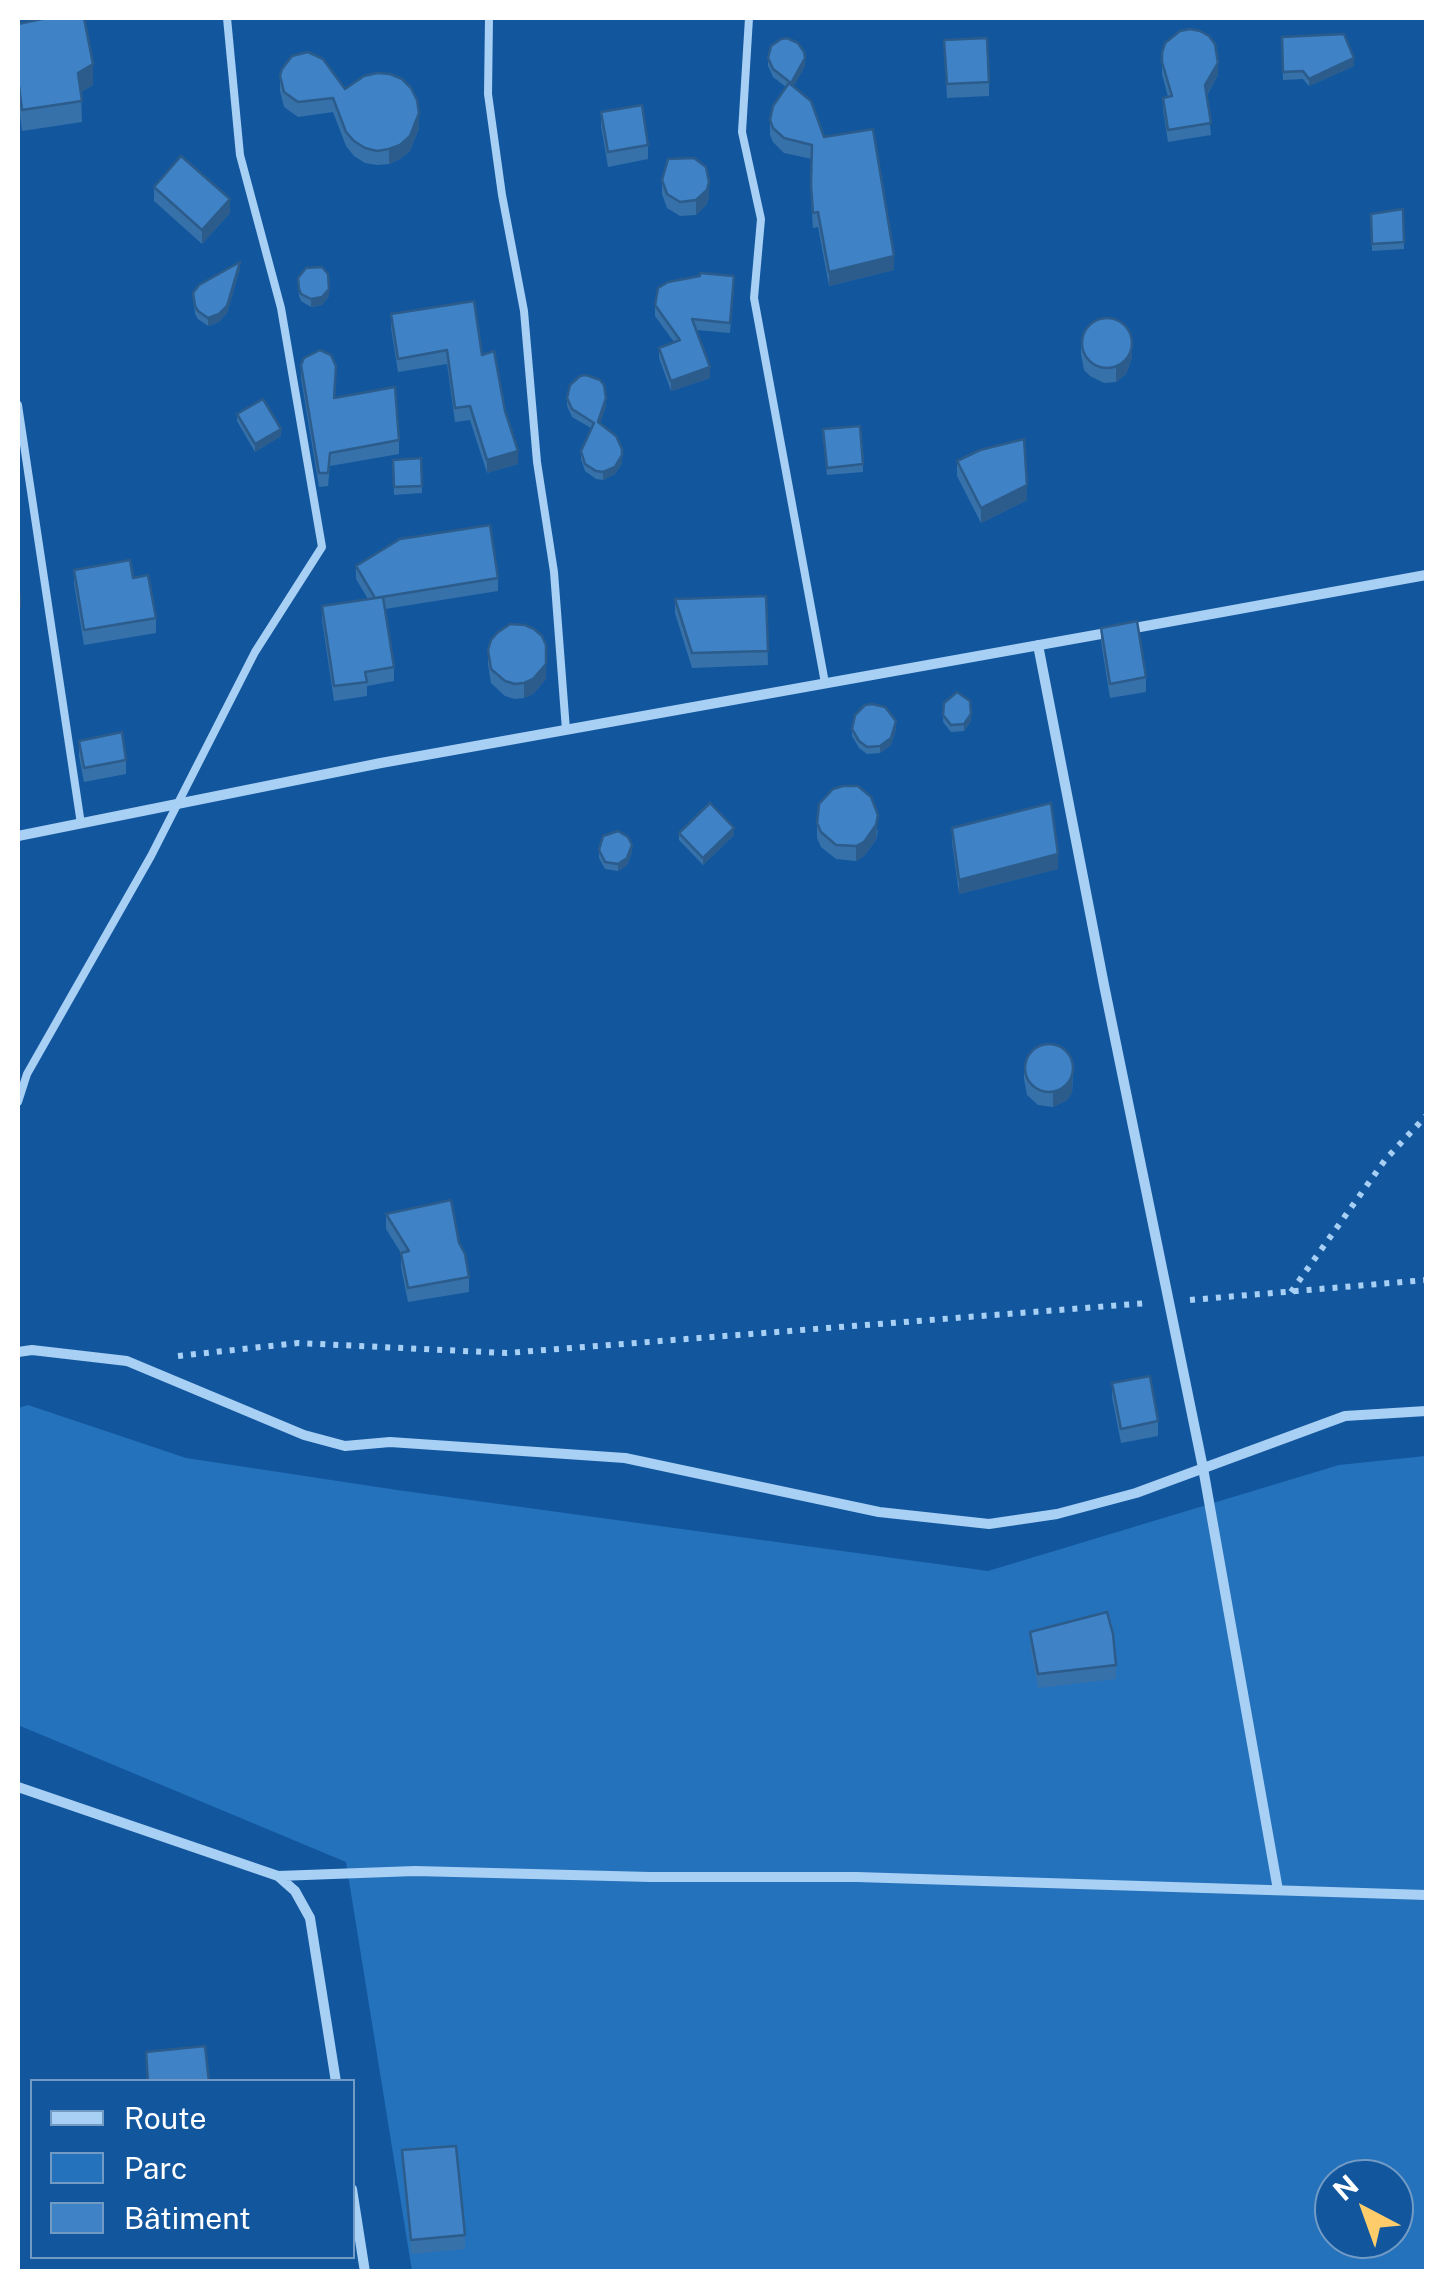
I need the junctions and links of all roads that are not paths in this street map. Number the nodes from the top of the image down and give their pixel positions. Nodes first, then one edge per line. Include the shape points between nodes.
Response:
1 (227, 18) edge
2 (488, 18) edge
3 (749, 18) edge
4 (18, 405) edge
5 (1426, 575) edge
6 (1038, 645) junction
7 (824, 684) junction
8 (566, 730) junction
9 (178, 804) junction
10 (81, 824) junction
11 (18, 836) edge
12 (18, 1102) edge
13 (18, 1352) edge
14 (1426, 1410) edge
15 (1203, 1468) junction
16 (18, 1787) edge
17 (278, 1876) junction
18 (1278, 1890) junction
19 (1426, 1896) edge
20 (336, 2079) edge
21 (355, 2208) edge
22 (365, 2272) edge

1 - 9 lane via 240,155 281,308 322,547 256,652
2 - 8 lane via 488,94 524,311
3 - 7 lane via 742,132 761,218 754,298
4 - 10 lane
5 - 6 street
6 - 7 street
6 - 15 street
7 - 8 street
8 - 9 street
9 - 10 street
9 - 12 lane via 27,1074
10 - 11 street
13 - 15 street via 128,1361 345,1446 390,1442 625,1458 880,1512 989,1524 1057,1514
14 - 15 street via 1345,1416
15 - 18 street
16 - 17 street
17 - 18 street via 415,1871
17 - 20 street via 310,1918
18 - 19 street
21 - 22 street

